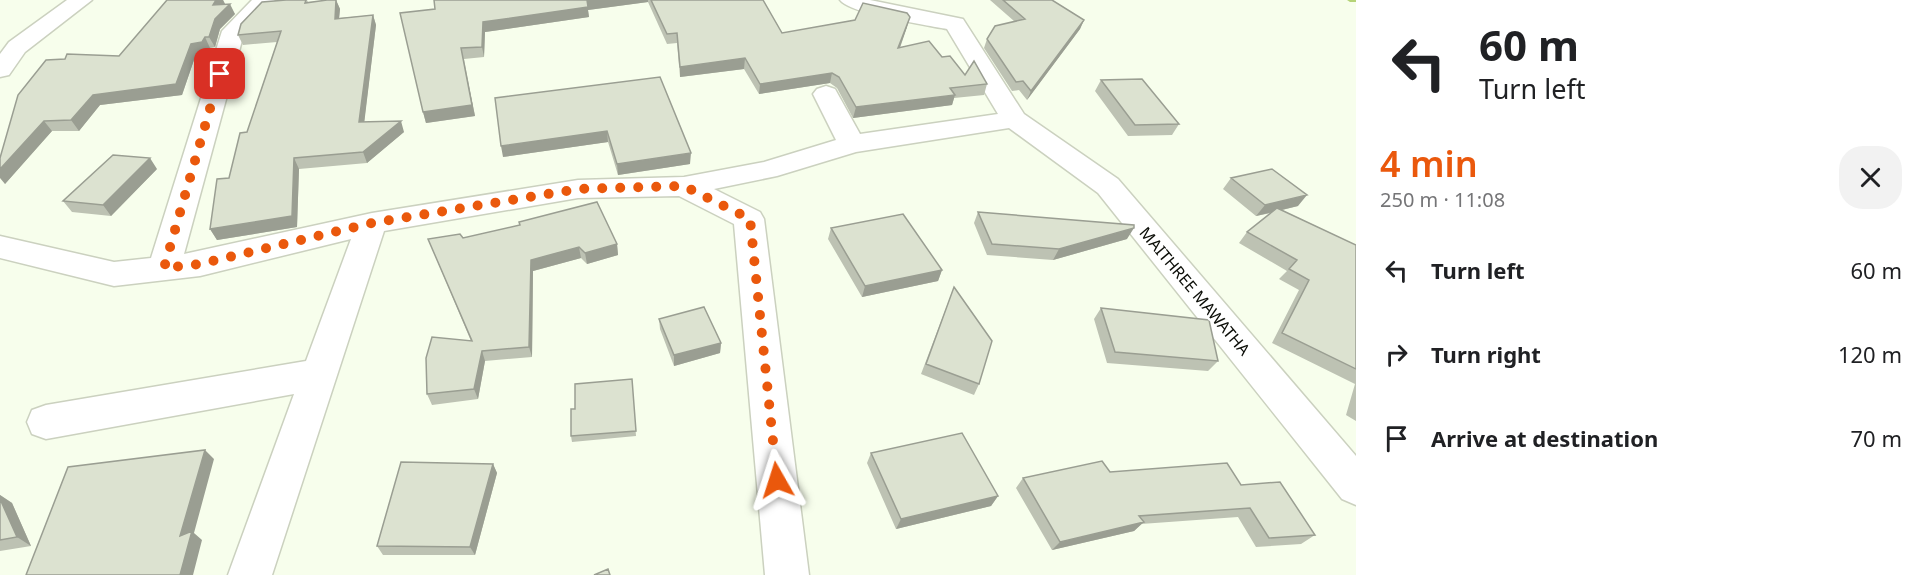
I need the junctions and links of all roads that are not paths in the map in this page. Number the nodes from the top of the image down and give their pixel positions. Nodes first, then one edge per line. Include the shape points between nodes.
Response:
1 (81, 0) edge
2 (264, 0) edge
3 (851, 0) edge
4 (0, 70) edge
5 (826, 94) dead end
6 (1014, 119) junction
7 (852, 144) junction
8 (767, 170) junction
9 (684, 186) junction
10 (750, 219) junction
11 (372, 223) junction
12 (0, 247) edge
13 (164, 268) junction
14 (320, 374) junction
15 (46, 422) dead end
16 (1356, 486) edge
17 (250, 575) edge
18 (787, 575) edge

1 - 4 street via 17,47
2 - 13 street via 233,31
3 - 6 street via 955,24
5 - 7 street
6 - 7 street
6 - 16 street, MAITHREE MAWATHA via 1108,186
7 - 8 street
8 - 9 street
8 - 10 street
9 - 10 street
9 - 11 street via 578,189
10 - 18 street
11 - 13 street via 200,264
11 - 14 street
12 - 13 street via 114,274
14 - 15 street
14 - 17 street

